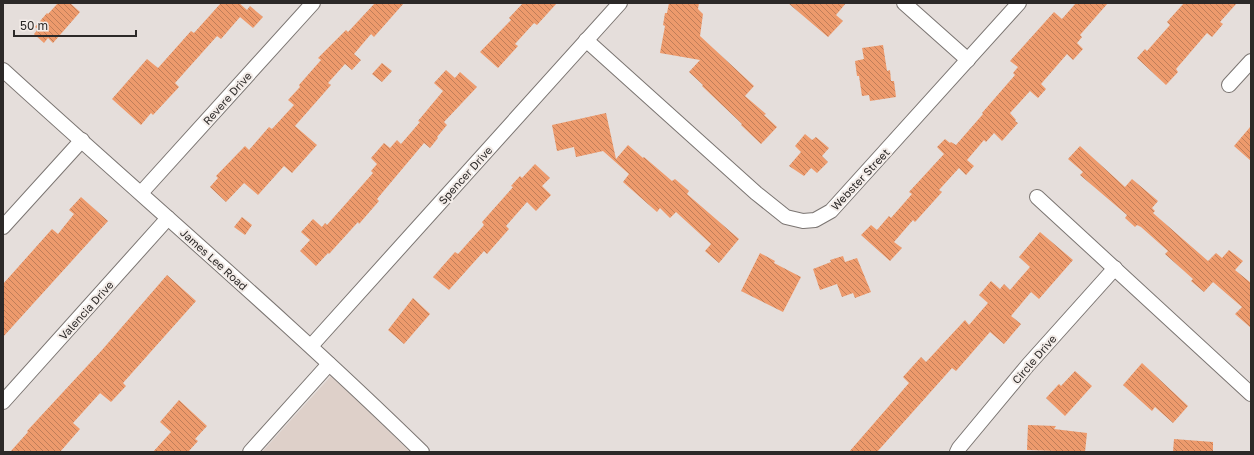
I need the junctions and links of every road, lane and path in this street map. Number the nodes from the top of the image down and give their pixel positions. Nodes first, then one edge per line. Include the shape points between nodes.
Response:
1 (313, 3) edge
2 (620, 3) edge
3 (904, 3) edge
4 (1019, 3) edge
5 (586, 40) junction
6 (968, 60) junction
7 (1251, 61) edge
8 (3, 70) edge
9 (1229, 85) dead end
10 (82, 140) junction
11 (141, 193) junction
12 (1037, 197) dead end
13 (168, 218) junction
14 (3, 227) edge
15 (1115, 268) junction
16 (310, 346) junction
17 (330, 364) junction
18 (1251, 394) edge
19 (3, 402) edge
20 (250, 452) edge
21 (422, 452) edge
22 (957, 452) edge

1 - 11 street, Revere Drive
2 - 5 street, Spencer Drive
3 - 6 street
4 - 6 street, Webster Street
5 - 6 street, Webster Street via 756,193 786,217 803,221 815,220 831,211
5 - 16 street, Spencer Drive
7 - 9 street
8 - 10 street, James Lee Road
10 - 11 street, James Lee Road
10 - 14 street
11 - 13 street, James Lee Road
12 - 15 street
13 - 16 street, James Lee Road
13 - 19 street, Valencia Drive
15 - 18 street
15 - 22 street, Circle Drive via 1028,365
16 - 17 street, James Lee Road
17 - 20 street
17 - 21 street, James Lee Road

